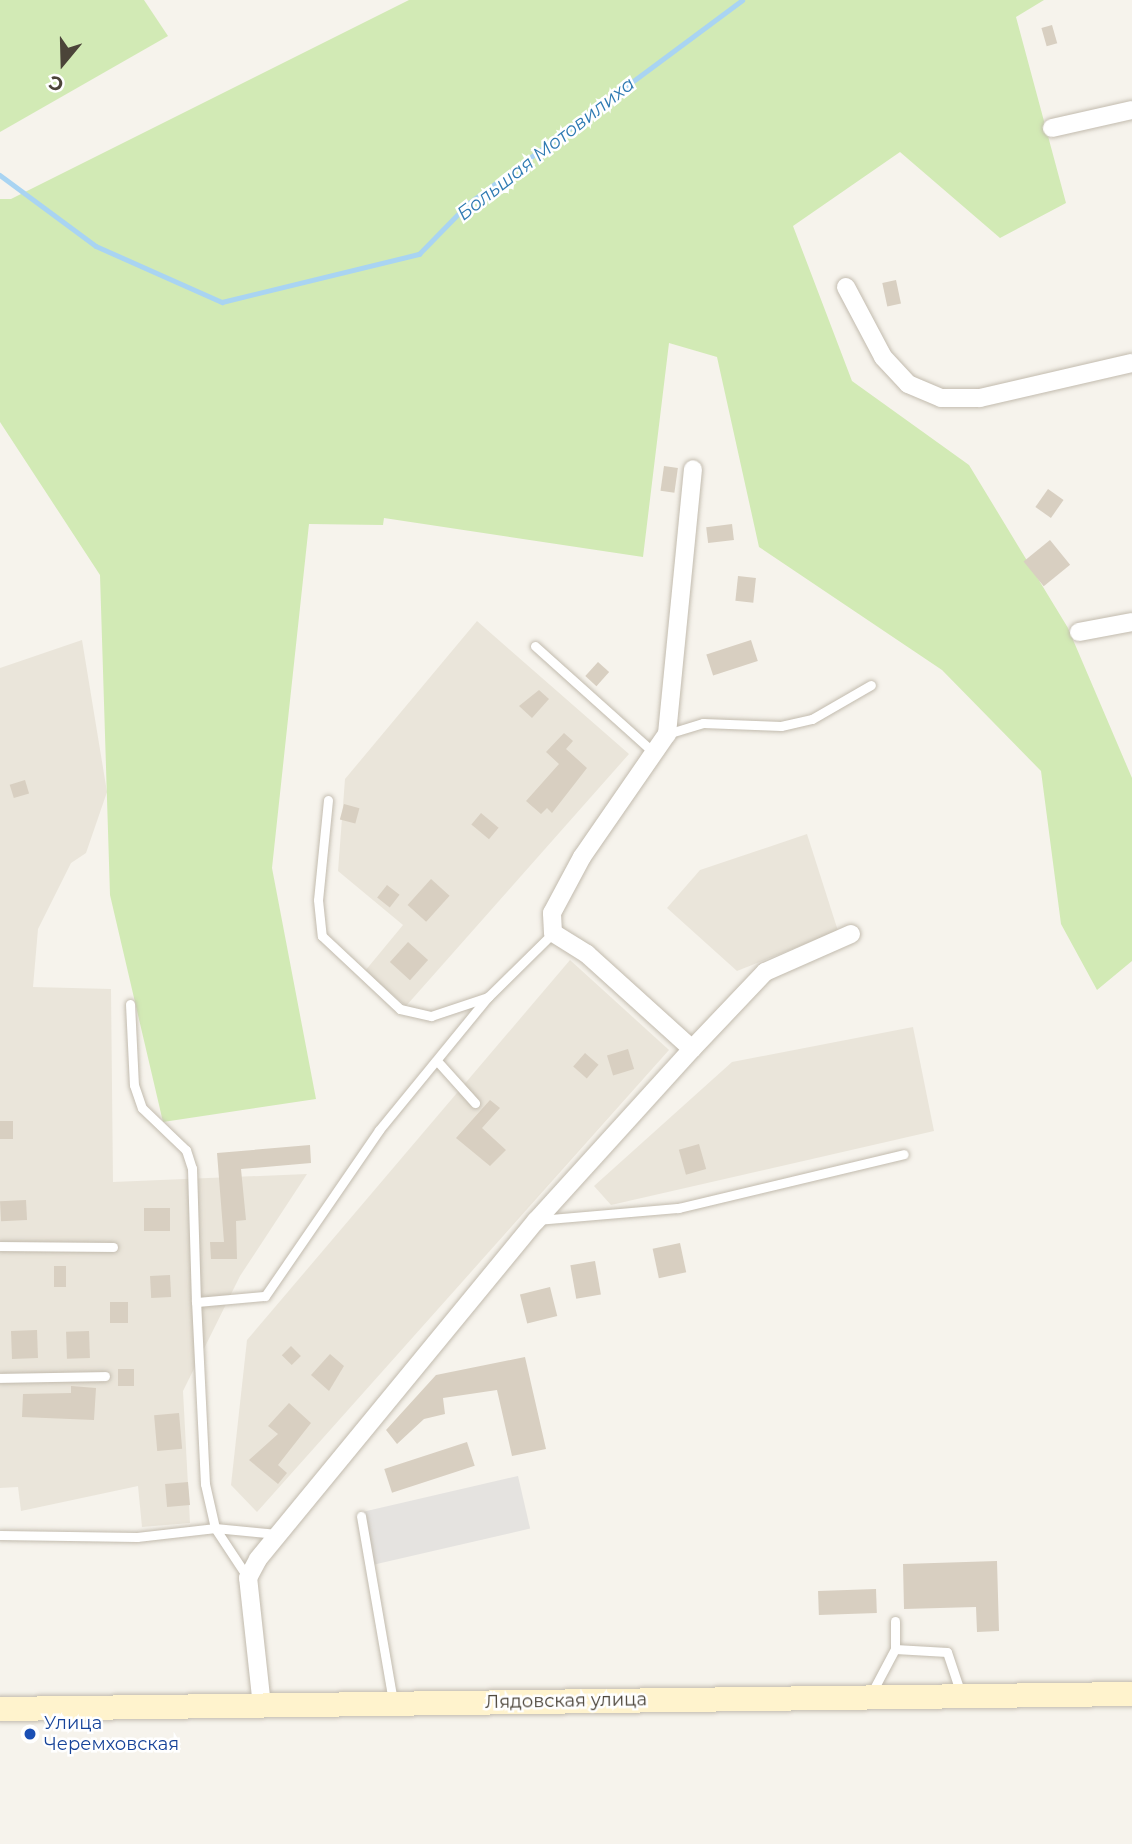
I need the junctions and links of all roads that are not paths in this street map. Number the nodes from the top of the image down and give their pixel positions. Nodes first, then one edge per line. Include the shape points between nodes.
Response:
1 (1132, 110) edge
2 (1052, 128) dead end
3 (846, 287) dead end
4 (1132, 363) edge
5 (693, 469) dead end
6 (1132, 622) edge
7 (1079, 632) dead end
8 (535, 646) dead end
9 (871, 685) dead end
10 (667, 734) junction
11 (652, 751) junction
12 (328, 800) dead end
13 (552, 933) junction
14 (851, 934) dead end
15 (488, 997) junction
16 (130, 1004) dead end
17 (692, 1049) junction
18 (439, 1063) junction
19 (475, 1103) dead end
20 (904, 1154) dead end
21 (536, 1221) junction
22 (0, 1246) edge
23 (113, 1247) dead end
24 (196, 1303) junction
25 (105, 1376) dead end
26 (0, 1378) edge
27 (361, 1516) dead end
28 (215, 1528) junction
29 (279, 1534) junction
30 (0, 1535) edge
31 (248, 1578) junction
32 (895, 1621) dead end
33 (895, 1648) junction
34 (1132, 1695) edge
35 (962, 1696) junction
36 (869, 1698) junction
37 (393, 1704) junction
38 (262, 1706) junction
39 (0, 1709) edge

1 - 2 street
3 - 4 street via 883,357 908,384 941,398 981,398
5 - 10 street
6 - 7 street
8 - 11 lane
9 - 10 lane via 812,719 781,726 703,723
10 - 11 street
11 - 13 street via 565,886 552,913
12 - 15 lane via 317,921 330,947 411,1015 431,1016
13 - 15 lane
13 - 17 street via 587,954
14 - 17 street via 765,972
15 - 18 lane
16 - 24 lane via 135,1085 142,1108 186,1150 192,1168
17 - 21 street
18 - 19 lane
18 - 24 lane via 379,1130 265,1296
20 - 21 lane via 678,1208
21 - 29 street
22 - 23 lane
24 - 28 lane via 200,1428
25 - 26 lane
27 - 37 lane
28 - 29 lane
28 - 30 lane via 137,1537
28 - 31 lane
29 - 31 street
31 - 38 street
32 - 33 lane
33 - 35 lane via 947,1652
33 - 36 lane
34 - 35 main road, Лядовская улица
35 - 36 main road, Лядовская улица
36 - 37 main road, Лядовская улица
37 - 38 main road, Лядовская улица
38 - 39 main road, Лядовская улица

